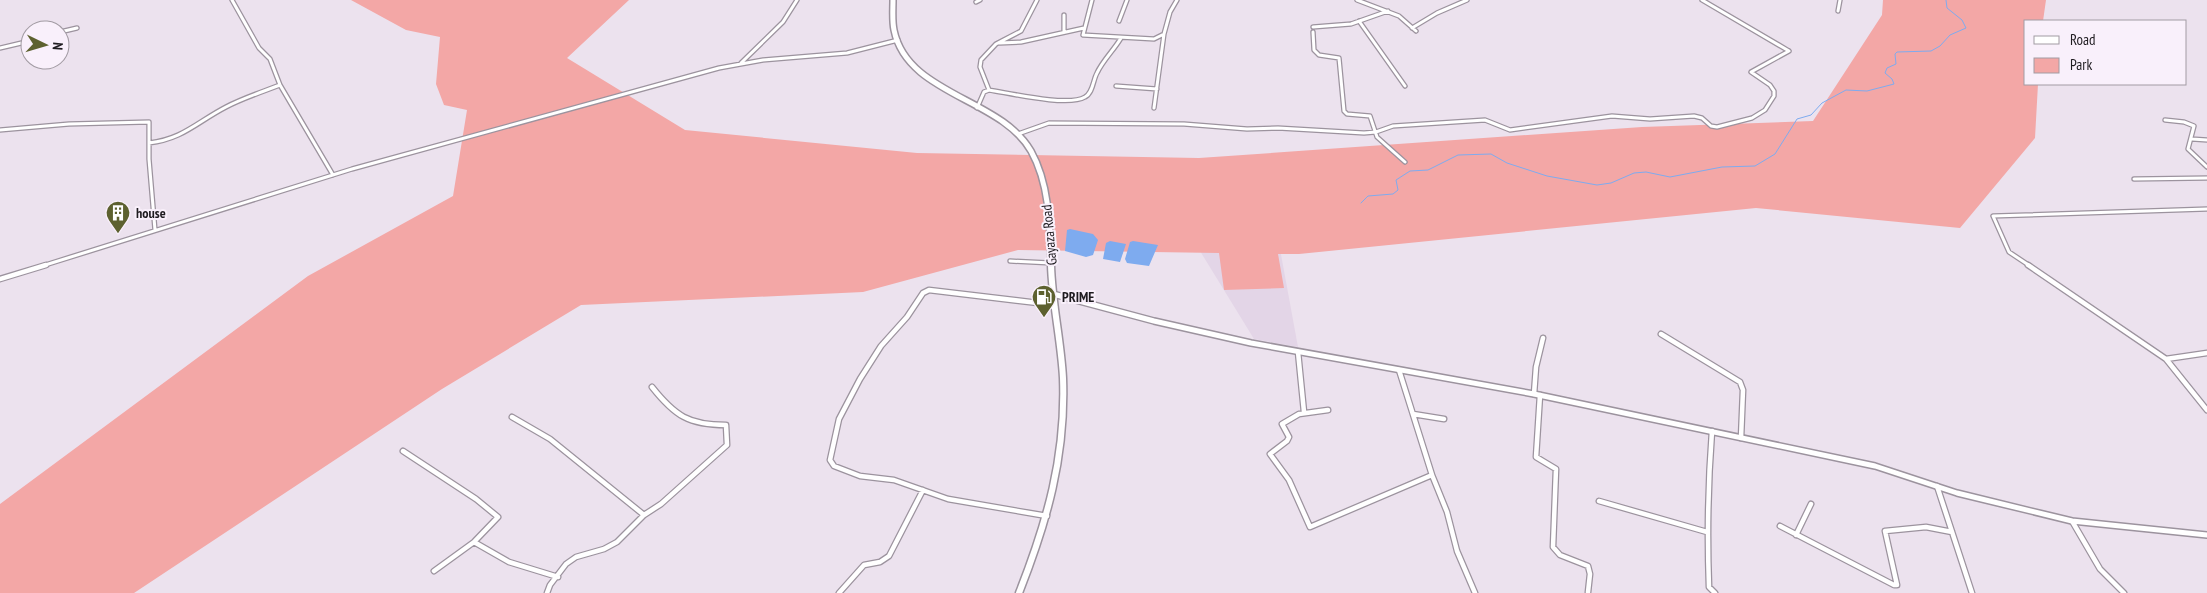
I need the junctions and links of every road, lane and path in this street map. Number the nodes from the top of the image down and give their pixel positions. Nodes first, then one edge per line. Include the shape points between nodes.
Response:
1 (232, 0) edge
2 (797, 0) edge
3 (893, 0) edge
4 (1037, 0) edge
5 (1092, 0) edge
6 (1126, 0) edge
7 (1177, 0) edge
8 (1357, 0) edge
9 (1467, 0) edge
10 (1702, 0) edge
11 (1840, 0) edge
12 (1388, 11) junction
13 (1838, 11) dead end
14 (1064, 15) dead end
15 (1118, 21) dead end
16 (1359, 21) junction
17 (77, 28) dead end
18 (1084, 28) junction
19 (1412, 28) junction
20 (70, 30) edge
21 (1064, 31) junction
22 (1416, 31) dead end
23 (1164, 34) junction
24 (1121, 38) junction
25 (898, 40) junction
26 (998, 42) junction
27 (20, 43) edge
28 (0, 48) edge
29 (740, 63) junction
30 (280, 85) junction
31 (1116, 86) dead end
32 (1405, 86) dead end
33 (1157, 89) junction
34 (989, 90) junction
35 (977, 108) junction
36 (1154, 108) dead end
37 (2165, 120) dead end
38 (0, 130) edge
39 (1376, 132) junction
40 (1018, 134) junction
41 (2192, 139) junction
42 (2207, 140) edge
43 (149, 143) junction
44 (1405, 162) dead end
45 (2207, 167) edge
46 (333, 174) junction
47 (2207, 178) edge
48 (2134, 179) dead end
49 (2207, 209) edge
50 (155, 230) junction
51 (1010, 261) dead end
52 (1051, 263) junction
53 (0, 279) edge
54 (1053, 294) junction
55 (1055, 307) junction
56 (1661, 334) dead end
57 (1543, 338) dead end
58 (1298, 352) junction
59 (2207, 353) edge
60 (2166, 359) junction
61 (1399, 370) junction
62 (652, 387) dead end
63 (1537, 395) junction
64 (1328, 410) dead end
65 (2207, 410) edge
66 (1304, 412) junction
67 (1413, 414) junction
68 (512, 417) dead end
69 (1444, 419) dead end
70 (1712, 431) junction
71 (1742, 438) junction
72 (404, 451) dead end
73 (1432, 475) junction
74 (1937, 486) junction
75 (923, 490) junction
76 (1599, 501) dead end
77 (1811, 504) dead end
78 (644, 514) junction
79 (1047, 516) junction
80 (2072, 521) junction
81 (1780, 526) dead end
82 (1707, 532) junction
83 (1952, 532) junction
84 (1796, 535) junction
85 (2207, 535) edge
86 (474, 542) junction
87 (434, 570) dead end
88 (558, 577) junction
89 (1588, 592) edge
90 (547, 593) edge
91 (838, 593) edge
92 (1019, 593) edge
93 (1475, 593) edge
94 (1716, 593) edge
95 (1972, 593) edge
96 (2124, 593) edge

1 - 30 street via 264,50
2 - 29 street via 783,22
3 - 25 main road, Gayaza Road
4 - 26 street via 1021,30
5 - 18 street
6 - 15 street
7 - 23 street
8 - 12 street
9 - 19 street
10 - 39 street via 1789,51 1751,72 1770,85 1774,96 1765,110 1752,118 1717,127 1698,116 1649,119 1606,116 1510,130 1485,120 1393,126
11 - 13 street
12 - 16 street
12 - 19 street
14 - 21 street
16 - 32 street
16 - 39 street via 1313,30 1314,50 1339,58 1344,111 1370,116
17 - 20 street
18 - 21 street
18 - 24 street via 1084,36
19 - 22 street
21 - 26 street via 1021,42
23 - 24 street via 1154,39
23 - 33 street
24 - 34 street via 1095,77 1090,91 1082,98 1042,98
25 - 29 street via 847,53
25 - 35 main road, Gayaza Road via 924,75
26 - 34 street via 980,63
27 - 28 street
29 - 46 street
30 - 43 street via 226,107 186,134 166,142
30 - 46 street
31 - 33 street
33 - 36 street
34 - 35 street via 984,92
35 - 40 main road, Gayaza Road
37 - 41 street via 2194,126
38 - 43 street via 146,121 149,122
39 - 40 street via 1184,124 1049,123
39 - 44 street via 1381,142
40 - 52 main road, Gayaza Road via 1038,165 1044,190
41 - 42 street
41 - 45 street via 2188,149
43 - 50 street
46 - 50 street
47 - 48 street
49 - 60 street via 1993,216 2009,252
50 - 53 street
51 - 52 street
52 - 54 main road, Gayaza Road
54 - 55 main road, Gayaza Road
54 - 58 street via 1154,321
55 - 75 street via 928,290 881,346 839,419 830,460 834,466 860,476 894,480
55 - 79 main road, Gayaza Road via 1062,362 1063,409
56 - 71 street via 1740,382 1743,390
57 - 63 street via 1536,367
58 - 61 street
58 - 66 street
59 - 60 street
60 - 65 street
61 - 63 street
61 - 67 street
62 - 78 street via 680,418 698,424 726,425 728,440 724,449 661,504
63 - 70 street
63 - 89 street via 1536,456 1539,461 1552,464 1556,469 1552,547 1560,555 1588,566
64 - 66 street
66 - 73 street via 1282,424 1289,437 1270,454 1293,486 1310,527
67 - 69 street
67 - 73 street
68 - 78 street via 550,439
70 - 71 street
70 - 82 street
71 - 74 street via 1874,466
72 - 86 street via 498,517
73 - 93 street via 1447,512 1457,551
74 - 80 street
74 - 83 street
75 - 79 street via 948,499
75 - 91 street via 889,556 880,562 864,565
76 - 82 street
77 - 84 street
78 - 88 street via 617,542 576,556
79 - 92 main road, Gayaza Road
80 - 85 street
80 - 96 street via 2100,569
81 - 84 street
82 - 94 street via 1709,587
83 - 84 street via 1926,527 1885,531 1897,585 1894,586
83 - 95 street
86 - 87 street
86 - 88 street via 509,562
88 - 90 street via 550,584

